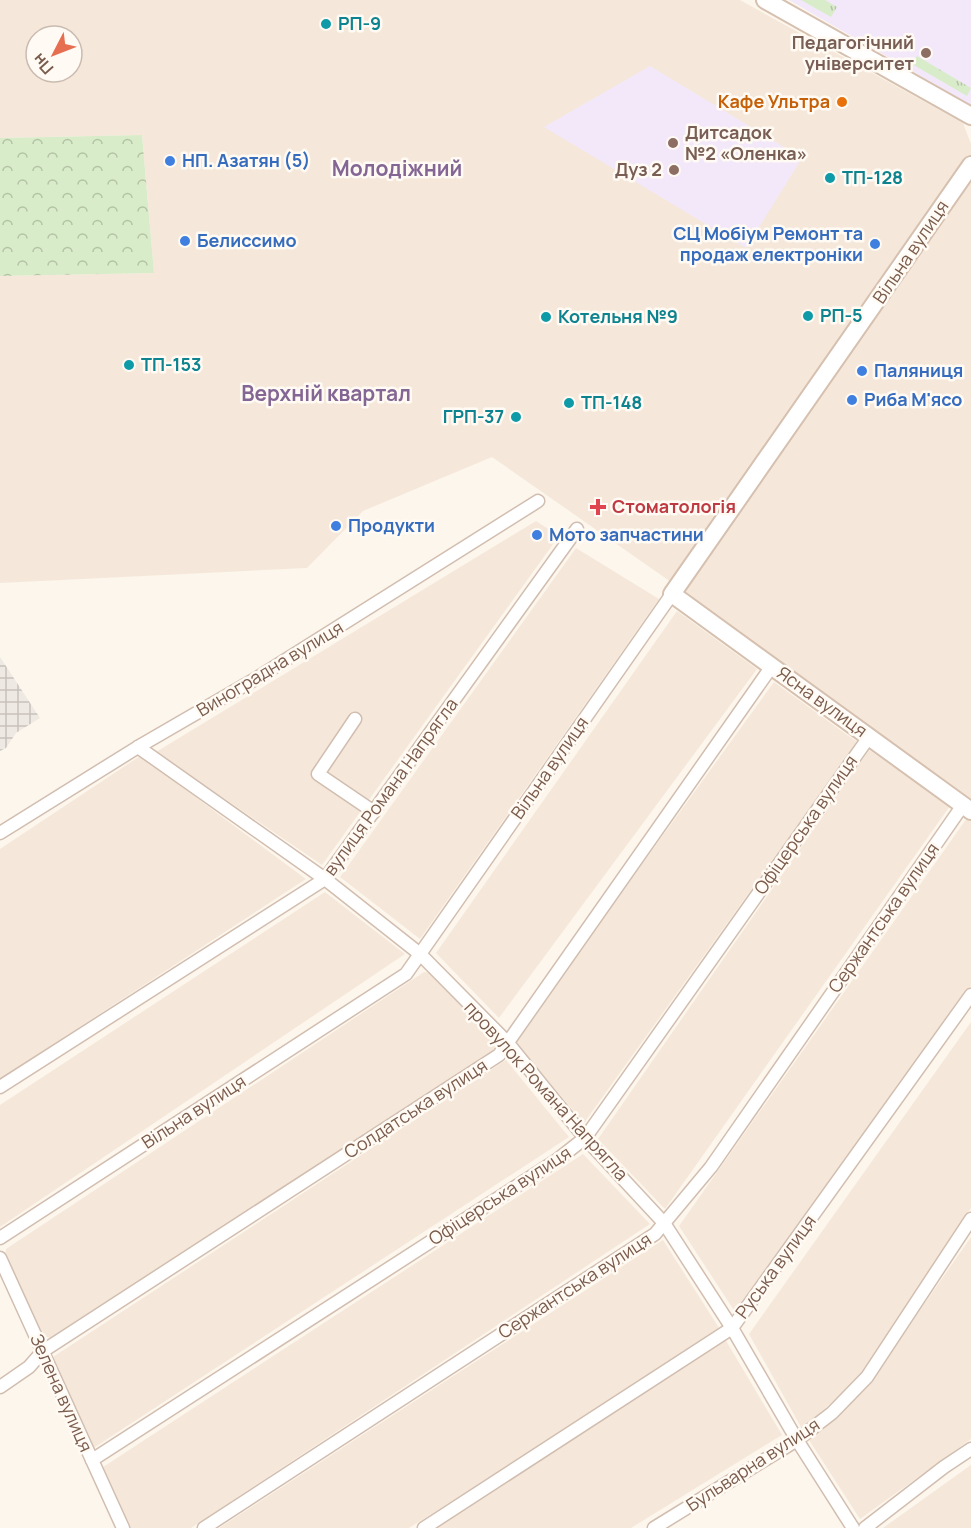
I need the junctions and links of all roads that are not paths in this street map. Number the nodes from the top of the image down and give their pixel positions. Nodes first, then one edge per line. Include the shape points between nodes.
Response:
1 (765, 0) edge
2 (971, 116) edge
3 (971, 165) edge
4 (538, 501) dead end
5 (577, 529) dead end
6 (672, 594) junction
7 (772, 666) junction
8 (356, 719) dead end
9 (869, 737) junction
10 (138, 747) junction
11 (967, 808) edge
12 (374, 812) junction
13 (0, 833) edge
14 (325, 879) junction
15 (420, 954) junction
16 (971, 995) edge
17 (507, 1042) junction
18 (0, 1087) edge
19 (585, 1138) junction
20 (971, 1219) edge
21 (664, 1223) junction
22 (0, 1238) edge
23 (0, 1258) edge
24 (732, 1328) junction
25 (43, 1351) junction
26 (0, 1387) edge
27 (796, 1440) junction
28 (971, 1449) edge
29 (92, 1461) junction
30 (123, 1528) edge
31 (204, 1528) edge
32 (424, 1528) edge
33 (654, 1528) edge
34 (853, 1528) edge
35 (865, 1528) edge

1 - 2 street
3 - 6 street, Вільна вулиця
4 - 10 street, Виноградна вулиця via 257,678
5 - 12 street, вулиця Романа Напрягла
6 - 7 street, Ясна вулиця
6 - 15 street, Вільна вулиця
7 - 9 street, Ясна вулиця
7 - 17 street, Солдатська вулиця
8 - 12 street via 318,774
9 - 11 street, Ясна вулиця
9 - 19 street, Офіцерська вулиця
10 - 13 street, Виноградна вулиця
10 - 14 street, провулок Романа Напрягла
11 - 21 street, Сержантська вулиця via 711,1167
12 - 14 street, вулиця Романа Напрягла
14 - 15 street, провулок Романа Напрягла
14 - 18 street, вулиця Романа Напрягла
15 - 17 street, провулок Романа Напрягла
15 - 22 street, Вільна вулиця via 406,974
16 - 24 street, Руська вулиця
17 - 19 street, провулок Романа Напрягла
17 - 25 street, Солдатська вулиця via 499,1055
19 - 21 street, провулок Романа Напрягла
19 - 29 street, Офіцерська вулиця via 557,1160
20 - 27 street, Бульварна вулиця via 867,1377 832,1413
21 - 24 street, провулок Романа Напрягла
21 - 31 street, Сержантська вулиця via 655,1234
23 - 25 street, Зелена вулиця
24 - 27 street, провулок Романа Напрягла
24 - 32 street, Руська вулиця
25 - 26 street, Солдатська вулиця via 29,1367
25 - 29 street, Зелена вулиця
27 - 33 street, Бульварна вулиця
27 - 34 street, провулок Романа Напрягла
28 - 35 street
29 - 30 street, Зелена вулиця

